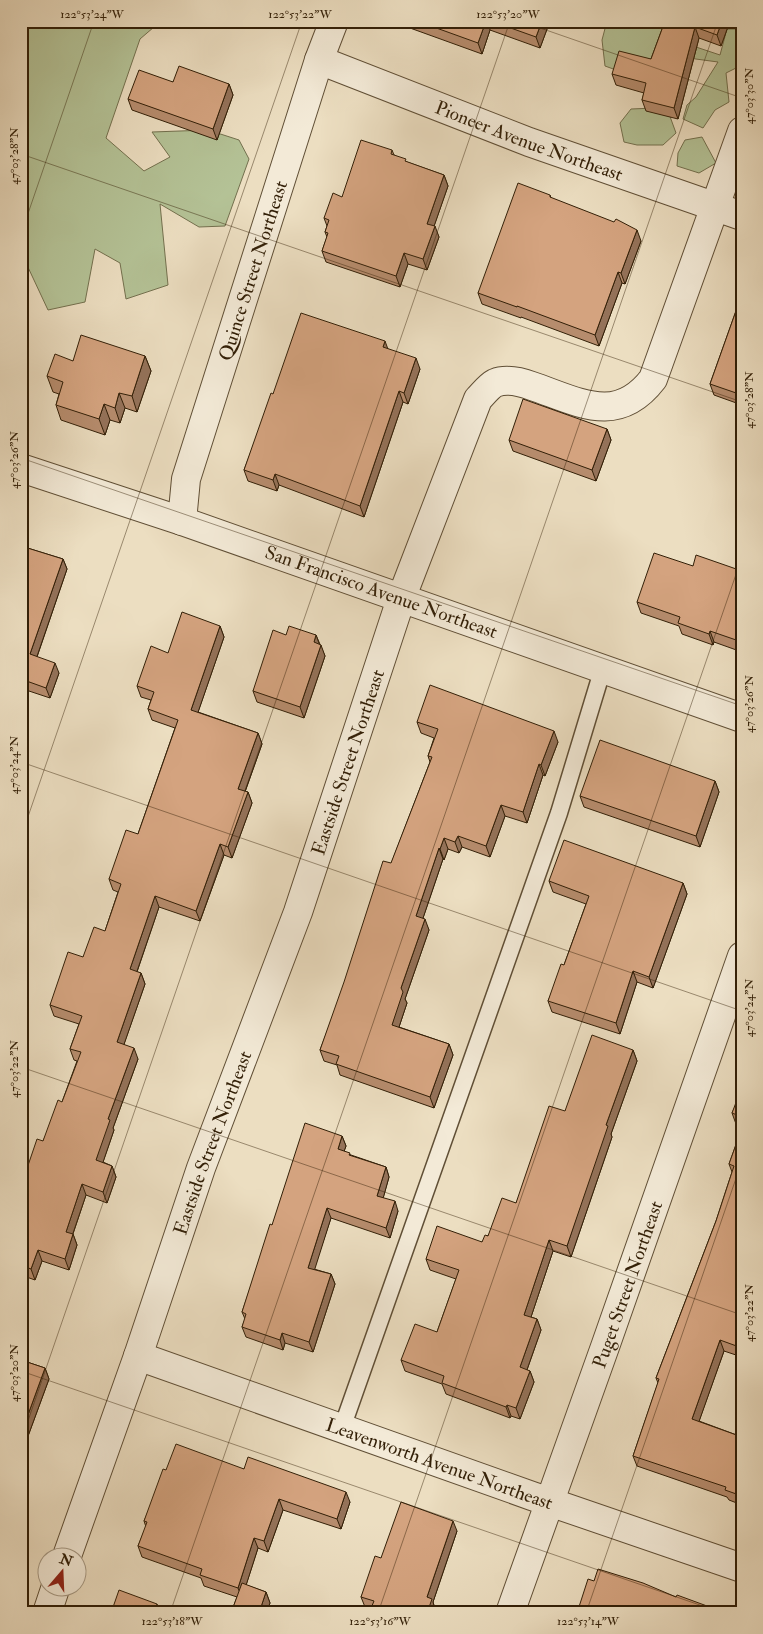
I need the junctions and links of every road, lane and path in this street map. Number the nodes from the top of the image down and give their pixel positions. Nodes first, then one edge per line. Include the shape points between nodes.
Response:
1 (334, 21) edge
2 (319, 60) junction
3 (742, 131) edge
4 (715, 206) junction
5 (742, 216) edge
6 (21, 468) edge
7 (182, 521) junction
8 (402, 599) junction
9 (602, 668) junction
10 (742, 718) edge
11 (742, 956) edge
12 (138, 1356) junction
13 (342, 1428) junction
14 (549, 1501) junction
15 (71, 1546) edge
16 (742, 1568) edge
17 (53, 1596) edge
18 (47, 1613) edge
19 (510, 1613) edge

1 - 2 street, Quince Street Northeast
2 - 4 street, Pioneer Avenue Northeast via 529,142
2 - 7 street, Quince Street Northeast via 184,485
3 - 4 street, Eastside Street Northeast
4 - 5 street, Pioneer Avenue Northeast
4 - 8 street, Eastside Street Northeast via 653,378 643,392 626,402 590,406 508,380 495,384 478,399
6 - 7 street, San Francisco Avenue Northeast
7 - 8 street, San Francisco Avenue Northeast
8 - 9 street, San Francisco Avenue Northeast
8 - 12 street, Eastside Street Northeast via 298,912 201,1168
9 - 10 street, San Francisco Avenue Northeast
9 - 13 lane via 559,813
11 - 14 street, Puget Street Northeast
12 - 13 street, Leavenworth Avenue Northeast
12 - 15 street, Eastside Street Northeast
13 - 14 street, Leavenworth Avenue Northeast
14 - 16 street, Leavenworth Avenue Northeast
14 - 19 street, Puget Street Northeast
17 - 18 street

